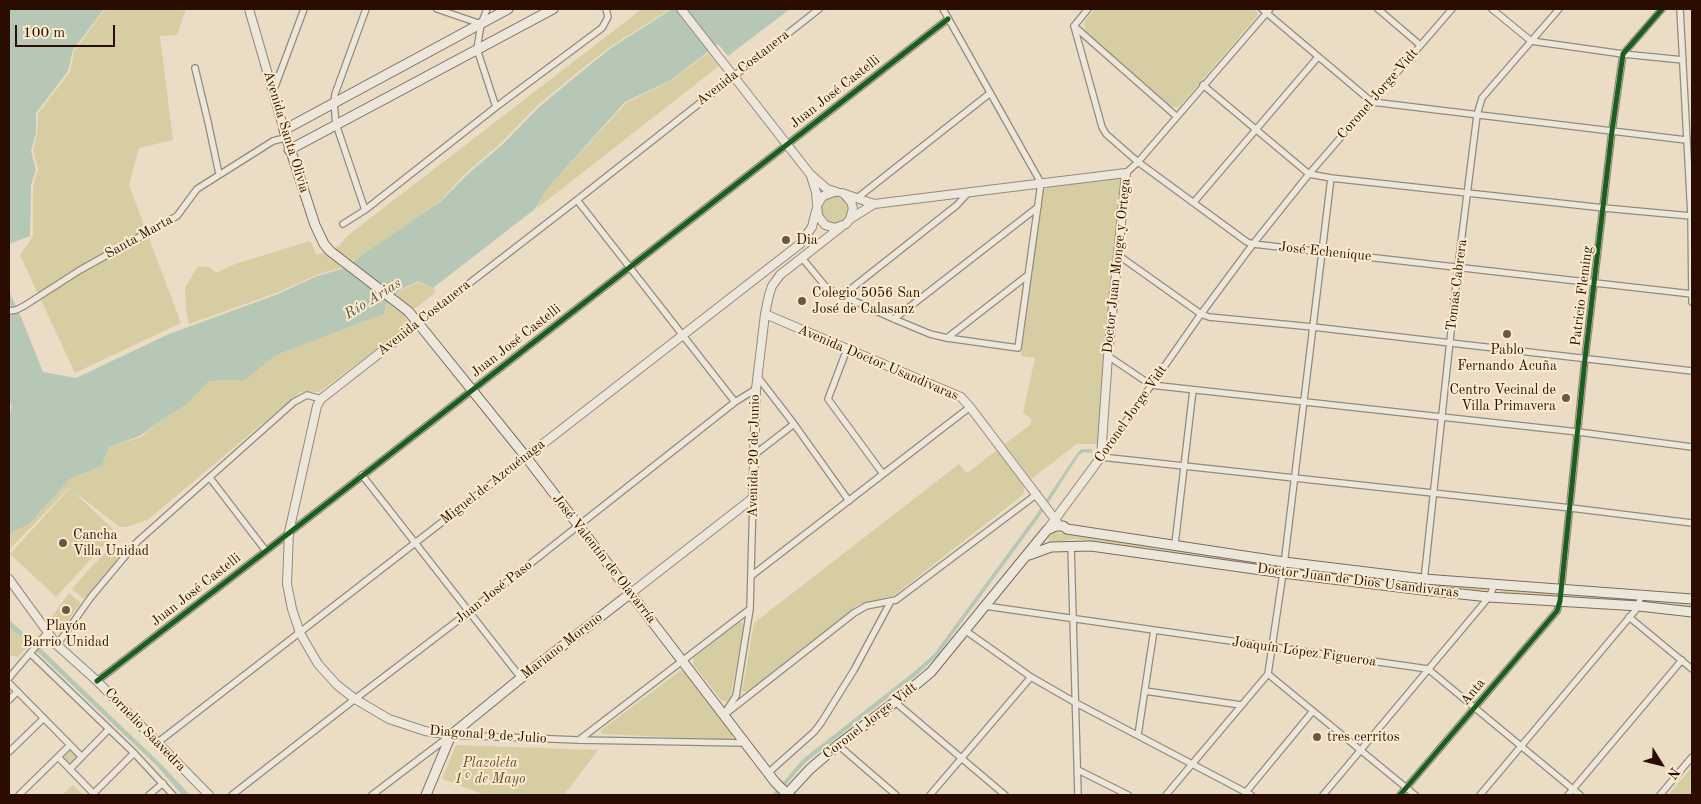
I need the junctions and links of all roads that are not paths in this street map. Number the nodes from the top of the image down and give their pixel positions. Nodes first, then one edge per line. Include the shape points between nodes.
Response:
1 (249, 9) edge
2 (304, 9) edge
3 (366, 9) edge
4 (437, 9) edge
5 (486, 9) edge
6 (508, 9) edge
7 (553, 9) edge
8 (606, 9) edge
9 (681, 9) edge
10 (819, 9) edge
11 (943, 9) edge
12 (1088, 9) edge
13 (1378, 9) edge
14 (1452, 9) edge
15 (1492, 9) edge
16 (1559, 9) edge
17 (1662, 9) edge
18 (1680, 9) edge
19 (1266, 10) edge
20 (948, 18) junction
21 (481, 24) junction
22 (1074, 26) junction
23 (1531, 41) junction
24 (1420, 45) junction
25 (477, 49) junction
26 (1622, 54) junction
27 (1318, 57) junction
28 (1683, 60) junction
29 (194, 68) dead end
30 (733, 76) junction
31 (1203, 85) junction
32 (273, 92) junction
33 (989, 94) junction
34 (1372, 102) junction
35 (334, 103) junction
36 (496, 107) junction
37 (1477, 115) junction
38 (1176, 116) junction
39 (336, 124) junction
40 (1256, 129) junction
41 (1612, 131) junction
42 (284, 134) junction
43 (1686, 140) junction
44 (786, 145) junction
45 (289, 150) junction
46 (1138, 162) junction
47 (1126, 172) junction
48 (219, 174) junction
49 (810, 174) junction
50 (1309, 174) junction
51 (1331, 178) junction
52 (1041, 182) junction
53 (840, 192) junction
54 (968, 193) junction
55 (1468, 193) junction
56 (856, 199) junction
57 (577, 200) junction
58 (1194, 202) junction
59 (874, 204) junction
60 (1038, 207) junction
61 (817, 208) junction
62 (1604, 208) junction
63 (364, 210) junction
64 (1691, 216) junction
65 (850, 219) junction
66 (344, 224) dead end
67 (841, 227) junction
68 (1253, 244) junction
69 (330, 251) joint
70 (1322, 252) junction
71 (1118, 255) junction
72 (802, 258) junction
73 (630, 266) junction
74 (1458, 267) junction
75 (1028, 275) junction
76 (1595, 284) junction
77 (1692, 294) edge
78 (842, 296) junction
79 (1692, 302) edge
80 (9, 311) edge
81 (765, 314) junction
82 (1201, 314) junction
83 (894, 319) junction
84 (418, 323) junction
85 (1313, 327) junction
86 (683, 335) junction
87 (947, 338) junction
88 (1450, 344) junction
89 (847, 350) junction
90 (1108, 356) junction
91 (1586, 359) junction
92 (1692, 371) edge
93 (757, 376) junction
94 (1151, 385) junction
95 (756, 389) junction
96 (473, 390) junction
97 (1192, 390) junction
98 (320, 398) junction
99 (735, 402) junction
100 (1303, 402) junction
101 (970, 407) junction
102 (1442, 418) junction
103 (794, 424) junction
104 (1578, 432) junction
105 (1692, 447) edge
106 (754, 455) junction
107 (526, 457) junction
108 (1101, 457) junction
109 (1184, 465) junction
110 (883, 474) junction
111 (362, 475) junction
112 (210, 478) junction
113 (1294, 478) junction
114 (1037, 494) junction
115 (1434, 494) junction
116 (753, 498) junction
117 (849, 501) junction
118 (1571, 508) junction
119 (1055, 520) junction
120 (1692, 524) edge
121 (578, 525) junction
122 (1065, 528) junction
123 (1046, 531) junction
124 (289, 532) junction
125 (414, 542) junction
126 (1175, 544) junction
127 (1071, 546) junction
128 (1053, 547) junction
129 (266, 551) junction
130 (1027, 556) junction
131 (1284, 562) junction
132 (1283, 573) junction
133 (751, 576) junction
134 (9, 579) edge
135 (1424, 579) junction
136 (1495, 584) junction
137 (1423, 590) junction
138 (1561, 590) junction
139 (631, 593) junction
140 (1640, 596) junction
141 (1489, 597) junction
142 (1692, 600) edge
143 (891, 601) junction
144 (1560, 602) junction
145 (985, 606) junction
146 (1639, 606) junction
147 (750, 609) junction
148 (469, 612) junction
149 (1692, 612) edge
150 (1630, 618) junction
151 (1074, 619) junction
152 (1154, 630) junction
153 (966, 631) junction
154 (47, 633) junction
155 (300, 633) junction
156 (57, 645) junction
157 (1272, 647) junction
158 (30, 653) junction
159 (682, 660) junction
160 (1682, 660) junction
161 (1428, 669) junction
162 (1692, 669) edge
163 (1268, 674) junction
164 (1031, 677) junction
165 (9, 678) edge
166 (521, 678) junction
167 (97, 681) junction
168 (9, 683) edge
169 (1145, 691) junction
170 (17, 692) junction
171 (355, 699) junction
172 (9, 700) edge
173 (895, 702) junction
174 (1076, 703) junction
175 (1241, 705) junction
176 (1475, 708) junction
177 (1314, 711) junction
178 (724, 715) junction
179 (44, 718) junction
180 (109, 729) junction
181 (451, 735) junction
182 (1138, 735) junction
183 (578, 740) junction
184 (157, 743) junction
185 (746, 744) junction
186 (70, 745) junction
187 (838, 745) junction
188 (1521, 746) junction
189 (1361, 750) junction
190 (9, 752) edge
191 (134, 753) junction
192 (82, 757) junction
193 (1692, 757) edge
194 (58, 758) junction
195 (962, 759) junction
196 (1192, 764) junction
197 (70, 769) junction
198 (1078, 770) junction
199 (768, 773) junction
200 (163, 783) junction
201 (1406, 788) junction
202 (1573, 790) junction
203 (786, 794) edge
204 (1248, 794) edge
205 (20, 795) edge
206 (93, 795) edge
207 (150, 795) edge
208 (173, 795) edge
209 (210, 795) edge
210 (232, 795) edge
211 (372, 795) edge
212 (426, 795) edge
213 (896, 795) edge
214 (930, 795) edge
215 (1005, 795) edge
216 (1078, 795) edge
217 (1128, 795) edge
218 (1166, 795) edge
219 (1323, 795) edge
220 (1400, 795) edge
221 (1414, 795) edge
222 (1480, 795) edge
223 (1568, 795) edge
224 (1580, 795) edge
225 (1660, 795) edge

1 - 32 street, Avenida Santa Olivia
2 - 32 street
3 - 35 street
4 - 21 street
5 - 21 street
6 - 21 main road, Santa Marta
7 - 25 main road
8 - 36 street via 608,17 602,28
9 - 30 street
10 - 30 street, Avenida Costanera
11 - 20 street
12 - 22 street
13 - 24 street
14 - 24 street, Coronel Jorge Vidt
15 - 23 street
16 - 23 street, Tomás Cabrera
17 - 26 street
18 - 28 street
19 - 27 street
19 - 31 street, Doctor Juan Monge y Ortega
20 - 33 street
20 - 44 street, Juan José Castelli
21 - 25 street
21 - 35 main road, Santa Marta
22 - 38 street
22 - 46 street, José Echenique via 1102,127
23 - 26 street
23 - 37 street, Tomás Cabrera via 1482,98
24 - 34 street, Coronel Jorge Vidt
25 - 36 street
25 - 39 main road
26 - 28 street
26 - 41 street, Patricio Fleming
27 - 34 street
27 - 40 street
28 - 43 street
29 - 48 street
30 - 44 street
30 - 57 street, Avenida Costanera
31 - 38 street, Doctor Juan Monge y Ortega
31 - 40 street
32 - 42 street, Avenida Santa Olivia
33 - 52 street
33 - 56 street
34 - 37 street
34 - 50 street, Coronel Jorge Vidt
35 - 39 street
35 - 42 main road, Santa Marta
36 - 63 street
37 - 41 street
37 - 55 street, Tomás Cabrera
38 - 46 street, Doctor Juan Monge y Ortega
39 - 45 main road
39 - 63 street
40 - 50 street
40 - 58 street
41 - 43 street
41 - 62 street, Patricio Fleming
42 - 45 main road, Avenida Santa Olivia
42 - 48 street, Santa Marta
43 - 64 street
44 - 49 street
44 - 73 street, Juan José Castelli
45 - 69 main road, Avenida Santa Olivia via 319,235
46 - 47 street, Doctor Juan Monge y Ortega
46 - 58 street, José Echenique
47 - 52 street
47 - 71 street, Doctor Juan Monge y Ortega
48 - 80 street, Santa Marta via 197,189 177,216 80,270 24,306
49 - 53 street via 827,189
49 - 61 street
50 - 51 street
50 - 68 street, Coronel Jorge Vidt
51 - 55 street
51 - 70 street
52 - 54 street
52 - 60 street
53 - 56 street
53 - 61 street via 823,196
53 - 65 street via 851,202
54 - 59 street
54 - 78 street
55 - 62 street
55 - 74 street, Tomás Cabrera
56 - 59 street
57 - 73 street
57 - 84 street, Avenida Costanera
58 - 68 street, José Echenique
59 - 65 street
60 - 75 street
60 - 83 street
61 - 67 street via 818,216 825,225
61 - 86 street, Miguel de Azcuénaga via 812,227 800,244
62 - 64 street
62 - 76 street, Patricio Fleming
63 - 66 street
64 - 77 street
65 - 67 street
67 - 72 street, Avenida 20 de Junio
68 - 70 street, José Echenique
68 - 82 street, Coronel Jorge Vidt
69 - 84 main road, José Valentín de Olavarría
70 - 74 street, José Echenique
70 - 85 street
71 - 82 street
71 - 90 street, Doctor Juan Monge y Ortega
72 - 78 street via 826,287
72 - 81 street, Avenida 20 de Junio via 776,280
73 - 86 street
73 - 96 street, Juan José Castelli
74 - 76 street, José Echenique
74 - 88 street, Tomás Cabrera
75 - 87 street
75 - 87 street via 1018,348
76 - 77 street, José Echenique
76 - 91 street, Patricio Fleming
77 - 79 street
78 - 83 street
81 - 89 street, Avenida Doctor Usandivaras
81 - 93 street, Avenida 20 de Junio
82 - 85 street
82 - 94 street, Coronel Jorge Vidt
83 - 87 street
84 - 96 main road, José Valentín de Olavarría
84 - 98 street, Avenida Costanera
85 - 88 street
85 - 100 street
86 - 99 street
86 - 107 street, Miguel de Azcuénaga
88 - 91 street
88 - 102 street, Tomás Cabrera
89 - 101 street, Avenida Doctor Usandivaras via 960,397
89 - 110 street via 828,399
90 - 94 street
90 - 108 street, Doctor Juan Monge y Ortega
91 - 92 street
91 - 104 street, Patricio Fleming
93 - 95 street, Avenida 20 de Junio
93 - 103 street
94 - 97 street
94 - 108 street, Coronel Jorge Vidt
95 - 99 street, Juan José Paso
95 - 106 street, Avenida 20 de Junio
96 - 107 main road, José Valentín de Olavarría
96 - 111 street, Juan José Castelli
97 - 100 street
97 - 109 street
98 - 112 street via 307,395 294,402
98 - 124 street, Diagonal 9 de Julio
99 - 121 street, Juan José Paso
100 - 102 street
100 - 113 street
101 - 110 street
101 - 114 street, Avenida Doctor Usandivaras
102 - 104 street
102 - 115 street, Tomás Cabrera
103 - 106 street
103 - 117 street
104 - 105 street
104 - 118 street, Patricio Fleming
106 - 116 street, Avenida 20 de Junio
107 - 121 main road, José Valentín de Olavarría
107 - 125 street, Miguel de Azcuénaga
108 - 109 street
108 - 119 street, Coronel Jorge Vidt
109 - 113 street
109 - 126 street
110 - 117 street
111 - 124 street, Juan José Castelli
111 - 125 street
112 - 129 street
112 - 156 street via 137,542 91,597
113 - 115 street
113 - 131 street
114 - 119 street, Avenida Doctor Usandivaras
114 - 143 street
115 - 118 street
115 - 135 street, Tomás Cabrera
116 - 133 street, Avenida 20 de Junio
116 - 139 street, Mariano Moreno
117 - 133 street
118 - 120 street
118 - 138 street, Patricio Fleming
119 - 122 street, Doctor Juan de Dios Usandivaras
119 - 123 street, Coronel Jorge Vidt
121 - 139 main road, José Valentín de Olavarría
121 - 148 street, Juan José Paso
122 - 123 main road via 1052,527
122 - 126 main road, Doctor Juan de Dios Usandivaras
122 - 127 main road
123 - 128 main road via 1045,540
123 - 130 main road, Coronel Jorge Vidt
124 - 129 street, Juan José Castelli
124 - 155 street, Diagonal 9 de Julio via 288,584
125 - 148 street
125 - 155 street, Miguel de Azcuénaga
126 - 131 main road, Doctor Juan de Dios Usandivaras
127 - 128 main road, Doctor Juan de Dios Usandivaras
127 - 132 main road, Doctor Juan de Dios Usandivaras via 1092,546
127 - 151 street
128 - 130 main road, Doctor Juan de Dios Usandivaras
129 - 167 street, Juan José Castelli
130 - 145 main road, Coronel Jorge Vidt
131 - 132 street
131 - 135 main road, Doctor Juan de Dios Usandivaras
132 - 137 main road, Doctor Juan de Dios Usandivaras
132 - 157 street
133 - 147 street, Avenida 20 de Junio
134 - 154 street, Cornelio Saavedra
135 - 136 main road, Doctor Juan de Dios Usandivaras
135 - 137 street, Tomás Cabrera
136 - 138 main road, Doctor Juan de Dios Usandivaras
136 - 141 street
137 - 141 main road, Doctor Juan de Dios Usandivaras
138 - 140 main road, Doctor Juan de Dios Usandivaras
138 - 144 street, Patricio Fleming
139 - 159 main road, José Valentín de Olavarría
139 - 166 main road, Mariano Moreno
140 - 142 main road, Doctor Juan de Dios Usandivaras
140 - 146 street
141 - 144 main road, Doctor Juan de Dios Usandivaras
141 - 161 street
143 - 178 street via 866,606 854,613
143 - 199 street via 821,723
144 - 146 main road, Doctor Juan de Dios Usandivaras
144 - 176 street, Anta via 1557,610
145 - 151 street, Joaquín López Figueroa
145 - 153 main road, Coronel Jorge Vidt
146 - 149 main road, Doctor Juan de Dios Usandivaras
146 - 150 street
147 - 159 street
147 - 178 street, Avenida 20 de Junio via 736,696
148 - 166 street
148 - 171 street, Juan José Paso
150 - 160 street
150 - 188 street
151 - 152 street, Joaquín López Figueroa
151 - 174 street
152 - 157 street, Joaquín López Figueroa
152 - 169 street
153 - 164 street
153 - 173 main road, Coronel Jorge Vidt via 931,672
154 - 156 street, Cornelio Saavedra
154 - 158 street
155 - 171 street, Diagonal 9 de Julio via 318,664
155 - 184 street, Miguel de Azcuénaga
156 - 167 street, Cornelio Saavedra
157 - 161 street, Joaquín López Figueroa
157 - 163 street
158 - 165 street
158 - 180 street, Cornelio Saavedra
159 - 178 main road, José Valentín de Olavarría
159 - 183 street
160 - 162 street
160 - 202 street
161 - 176 street
161 - 189 street
163 - 175 street
163 - 177 street
164 - 174 street
164 - 195 street
166 - 181 main road, Mariano Moreno
167 - 184 street, Cornelio Saavedra
168 - 170 street
169 - 175 street
169 - 182 street
170 - 172 street
170 - 179 street
171 - 181 street, Diagonal 9 de Julio via 402,724
171 - 210 street, Juan José Paso
173 - 187 main road, Coronel Jorge Vidt
173 - 195 street
174 - 182 street
174 - 198 street
175 - 196 street
176 - 188 street
176 - 201 street, Anta
177 - 189 street
177 - 204 street
178 - 185 main road, José Valentín de Olavarría
179 - 186 street
179 - 190 street
180 - 191 street, Cornelio Saavedra
180 - 192 street
181 - 183 street, Diagonal 9 de Julio
181 - 211 street, Mariano Moreno
181 - 212 main road
182 - 196 street
183 - 185 street, Diagonal 9 de Julio
184 - 209 street, Cornelio Saavedra
185 - 199 main road, José Valentín de Olavarría
186 - 192 street
186 - 194 street
187 - 203 main road, Coronel Jorge Vidt
187 - 213 street
188 - 202 street
188 - 222 street
189 - 201 street
189 - 219 street
191 - 200 street, Cornelio Saavedra
191 - 206 street
192 - 197 street
193 - 225 street
194 - 197 street
194 - 205 street
195 - 214 street
195 - 215 street
196 - 204 street
196 - 218 street
197 - 206 street
198 - 216 street
198 - 217 street
199 - 203 main road, José Valentín de Olavarría
200 - 207 street
200 - 208 street, Cornelio Saavedra
201 - 220 street, Anta
201 - 221 street
202 - 223 street
202 - 224 street

